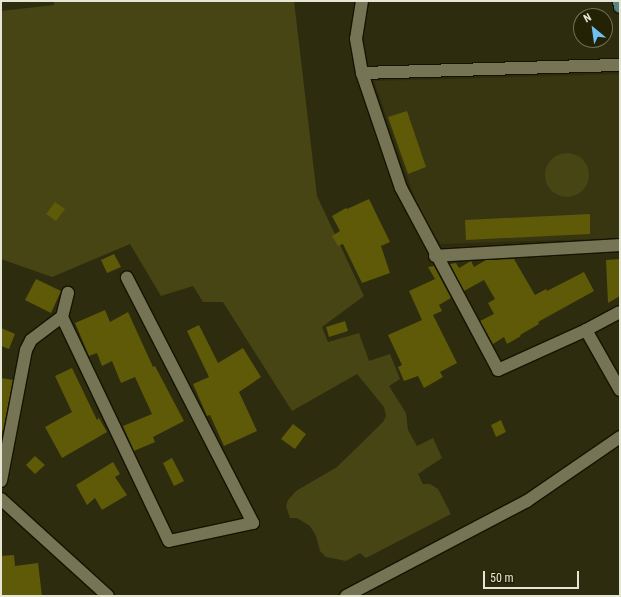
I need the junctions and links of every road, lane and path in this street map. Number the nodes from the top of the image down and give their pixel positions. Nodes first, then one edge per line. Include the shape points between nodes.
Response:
1 (362, 1) edge
2 (619, 1) edge
3 (620, 8) edge
4 (620, 66) edge
5 (362, 73) junction
6 (620, 245) edge
7 (435, 256) junction
8 (126, 278) dead end
9 (68, 293) dead end
10 (620, 312) edge
11 (62, 317) junction
12 (586, 330) junction
13 (620, 390) edge
14 (620, 437) edge
15 (1, 481) edge
16 (1, 499) edge
17 (108, 596) edge
18 (346, 596) edge

1 - 5 street via 356,39
2 - 3 street
4 - 5 street
5 - 7 street via 401,188
6 - 7 street
7 - 12 street via 498,370
8 - 11 street via 253,523 169,541
9 - 11 street
10 - 12 street
11 - 15 street via 31,340 26,350
12 - 13 street
14 - 18 street via 527,501
16 - 17 street

